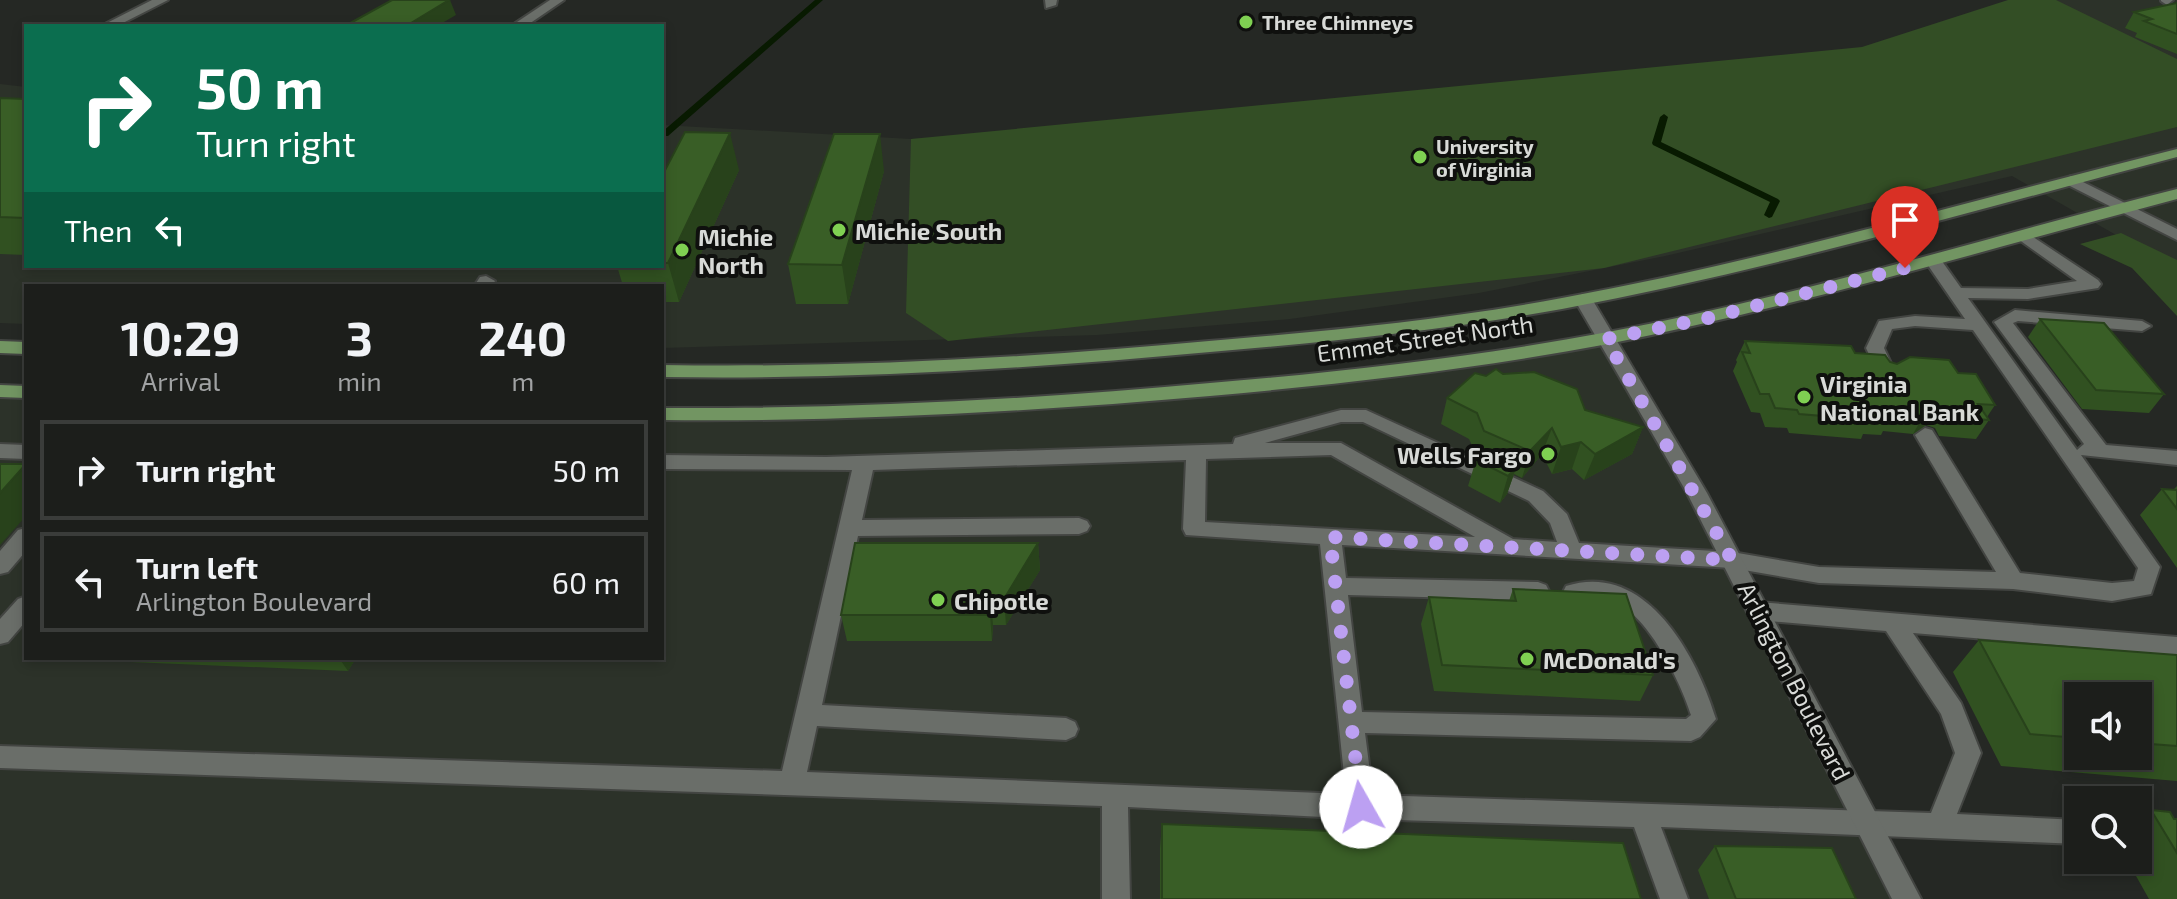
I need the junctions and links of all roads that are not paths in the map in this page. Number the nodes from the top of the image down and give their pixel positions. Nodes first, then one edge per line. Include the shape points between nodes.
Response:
1 (162, 0) edge
2 (558, 0) edge
3 (111, 24) edge
4 (520, 24) edge
5 (2177, 153) edge
6 (2071, 181) junction
7 (2177, 194) edge
8 (2127, 207) junction
9 (2177, 235) edge
10 (2024, 236) junction
11 (1933, 261) junction
12 (1956, 293) junction
13 (1583, 299) junction
14 (1978, 325) junction
15 (2142, 326) dead end
16 (1606, 339) junction
17 (0, 347) edge
18 (24, 348) edge
19 (664, 371) edge
20 (1887, 374) edge
21 (0, 391) edge
22 (24, 392) edge
23 (664, 414) edge
24 (1925, 435) edge
25 (2063, 448) junction
26 (0, 451) edge
27 (2100, 451) junction
28 (24, 452) edge
29 (1196, 454) junction
30 (2177, 458) edge
31 (664, 462) edge
32 (864, 463) junction
33 (1079, 526) dead end
34 (849, 528) junction
35 (1330, 537) junction
36 (24, 538) edge
37 (1512, 548) junction
38 (1571, 551) junction
39 (1732, 560) junction
40 (0, 566) edge
41 (2013, 581) junction
42 (1335, 586) junction
43 (24, 607) edge
44 (1758, 611) junction
45 (1893, 622) junction
46 (0, 635) edge
47 (2177, 646) edge
48 (807, 715) junction
49 (1351, 722) junction
50 (1066, 729) dead end
51 (0, 757) edge
52 (792, 783) junction
53 (1115, 794) junction
54 (1361, 807) junction
55 (1643, 815) junction
56 (1868, 822) junction
57 (1940, 825) junction
58 (2064, 831) edge
59 (1116, 899) edge
60 (1674, 899) edge
61 (1907, 899) edge

1 - 3 street
2 - 4 street
5 - 6 main road, Emmet Street North
6 - 8 street
6 - 13 main road, Emmet Street North via 1729,268
7 - 8 main road, Emmet Street North
8 - 9 street
8 - 10 main road, Emmet Street North
10 - 11 main road, Emmet Street North
10 - 12 street via 2100,287
11 - 12 street
11 - 16 main road, Emmet Street North
12 - 14 street
13 - 16 street, Arlington Boulevard
13 - 19 main road, Emmet Street North via 1445,321 1134,353 850,369
14 - 20 street via 1885,325 1875,348
14 - 25 street
15 - 27 street via 2015,315 2003,322
16 - 23 main road, Emmet Street North via 1291,382 1094,400 897,411
16 - 39 street, Arlington Boulevard
17 - 18 main road
21 - 22 main road
24 - 41 street
25 - 27 street
25 - 41 street via 2149,567 2143,588 2112,592
26 - 28 street
27 - 30 street
29 - 32 street
29 - 35 street via 1194,529
29 - 37 street via 1334,448
29 - 38 street via 1341,416 1366,416 1536,496 1559,519
31 - 32 street
32 - 34 street
33 - 34 street
34 - 48 street
35 - 37 street
35 - 42 street
36 - 40 street
37 - 38 street
38 - 39 street
39 - 41 street via 1819,575
39 - 44 street, Arlington Boulevard
42 - 49 street
42 - 49 street via 1618,594 1649,617 1699,696 1704,719 1691,730
43 - 46 street
44 - 45 street
44 - 56 street, Arlington Boulevard
45 - 47 street
45 - 57 street via 1952,710 1968,753
48 - 50 street
48 - 52 street
49 - 54 street
51 - 52 street
52 - 53 street
53 - 54 street
53 - 59 street
54 - 55 street
55 - 56 street
55 - 60 street
56 - 57 street
56 - 61 street, Arlington Boulevard
57 - 58 street

